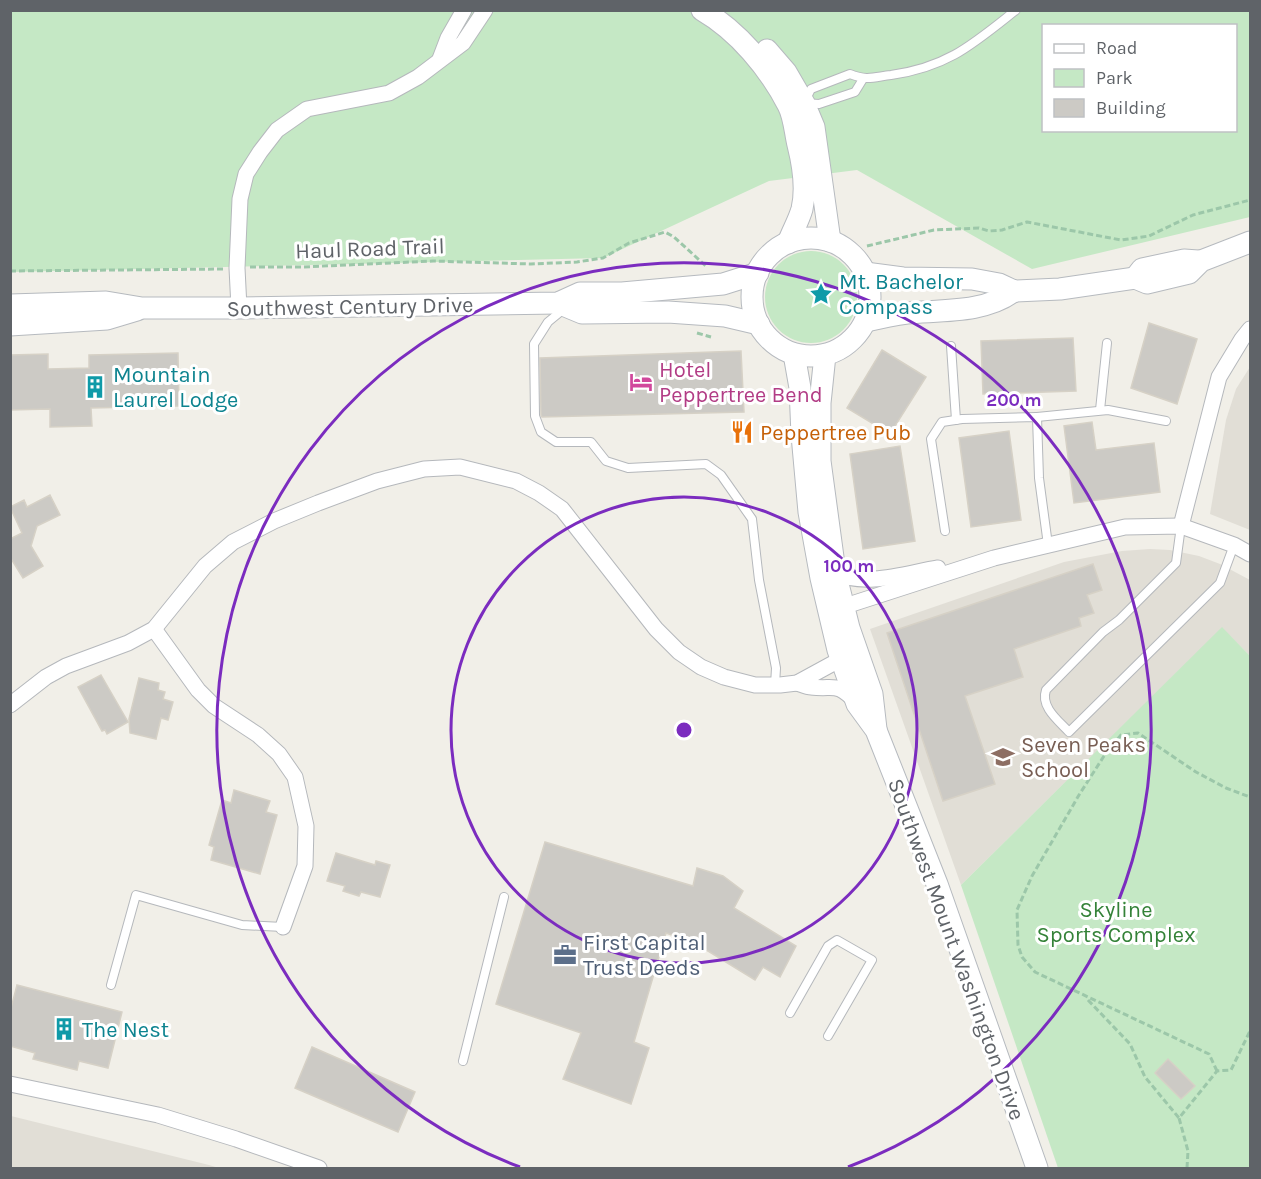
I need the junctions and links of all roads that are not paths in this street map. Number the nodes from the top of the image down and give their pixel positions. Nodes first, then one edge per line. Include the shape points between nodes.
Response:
1 (464, 10) edge
2 (485, 10) edge
3 (702, 10) edge
4 (722, 10) edge
5 (1016, 10) edge
6 (440, 59) junction
7 (863, 79) junction
8 (804, 103) junction
9 (830, 241) junction
10 (1251, 242) edge
11 (788, 243) junction
12 (758, 273) junction
13 (865, 273) junction
14 (1014, 291) junction
15 (563, 304) junction
16 (10, 305) edge
17 (142, 308) junction
18 (239, 308) junction
19 (866, 321) junction
20 (759, 324) junction
21 (10, 325) edge
22 (1251, 329) edge
23 (1107, 343) dead end
24 (951, 346) dead end
25 (794, 354) junction
26 (825, 355) junction
27 (1100, 410) junction
28 (1037, 417) junction
29 (956, 420) junction
30 (1166, 421) dead end
31 (1181, 526) junction
32 (945, 531) dead end
33 (1048, 545) junction
34 (1234, 545) junction
35 (1251, 554) edge
36 (994, 558) junction
37 (835, 572) junction
38 (836, 609) junction
39 (154, 629) junction
40 (841, 659) junction
41 (797, 682) junction
42 (775, 685) junction
43 (857, 704) junction
44 (10, 705) edge
45 (876, 730) junction
46 (504, 897) dead end
47 (283, 927) joint
48 (111, 986) dead end
49 (790, 1013) dead end
50 (828, 1036) dead end
51 (463, 1061) dead end
52 (10, 1084) edge
53 (319, 1168) edge
54 (1037, 1168) edge

1 - 6 street
2 - 6 street via 463,43
3 - 11 main road via 738,37 768,72 789,107 804,182 802,209
4 - 8 main road via 756,38 786,72
5 - 7 lane via 957,55 930,68
6 - 18 street via 389,93 307,109 277,130 246,174 240,200
7 - 8 lane via 855,92 819,104
7 - 8 lane via 850,74 825,83 811,89
8 - 9 main road via 814,127
9 - 11 main road
9 - 13 main road via 857,259
10 - 14 main road via 1201,261 1184,260 1142,269 1135,278
11 - 12 main road via 775,250
12 - 15 main road, Southwest Century Drive via 723,284 580,293
12 - 20 main road via 753,307
13 - 14 main road via 972,279
13 - 19 main road via 870,289
14 - 19 main road via 1002,300 974,306
15 - 18 main road, Southwest Century Drive
15 - 20 main road, Southwest Century Drive via 582,313 668,312 725,316
15 - 42 lane via 534,344 535,416 541,432 556,442 591,442 606,460 628,468 706,464 721,475 752,519 776,668
16 - 17 main road, Southwest Century Drive via 106,302
17 - 18 main road, Southwest Century Drive
17 - 21 main road, Southwest Century Drive via 107,319
19 - 26 main road via 842,348
20 - 25 main road via 767,337
22 - 31 street via 1219,377
23 - 27 lane
24 - 29 lane
25 - 26 main road
25 - 38 main road, Southwest Mount Washington Drive via 809,512
26 - 37 main road, Southwest Mount Washington Drive via 820,461
27 - 28 lane
27 - 30 lane
28 - 29 lane
28 - 33 lane via 1039,478
29 - 32 lane via 942,422 931,439
31 - 33 street via 1125,527
31 - 34 street
31 - 34 lane via 1176,563 1046,690 1044,696 1051,713 1070,732 1220,583
33 - 36 street
34 - 35 street
36 - 37 street via 867,580
36 - 38 street
37 - 38 main road, Southwest Mount Washington Drive
38 - 40 main road, Southwest Mount Washington Drive
38 - 45 main road, Southwest Mount Washington Drive via 849,628 872,694
39 - 42 street via 205,566 233,542 274,520 377,481 424,469 460,467 516,481 562,509 656,628 701,668 755,686
39 - 44 street via 66,666
39 - 47 street via 192,683 214,706 279,754 295,777 306,826 305,866
40 - 41 street
40 - 43 main road, Southwest Mount Washington Drive
41 - 42 street
41 - 43 street via 811,687 835,686
43 - 45 main road, Southwest Mount Washington Drive
45 - 54 main road, Southwest Mount Washington Drive via 937,884
46 - 51 lane
47 - 48 lane via 242,925 136,895
49 - 50 lane via 828,946 837,940 872,960
52 - 53 street via 158,1115

